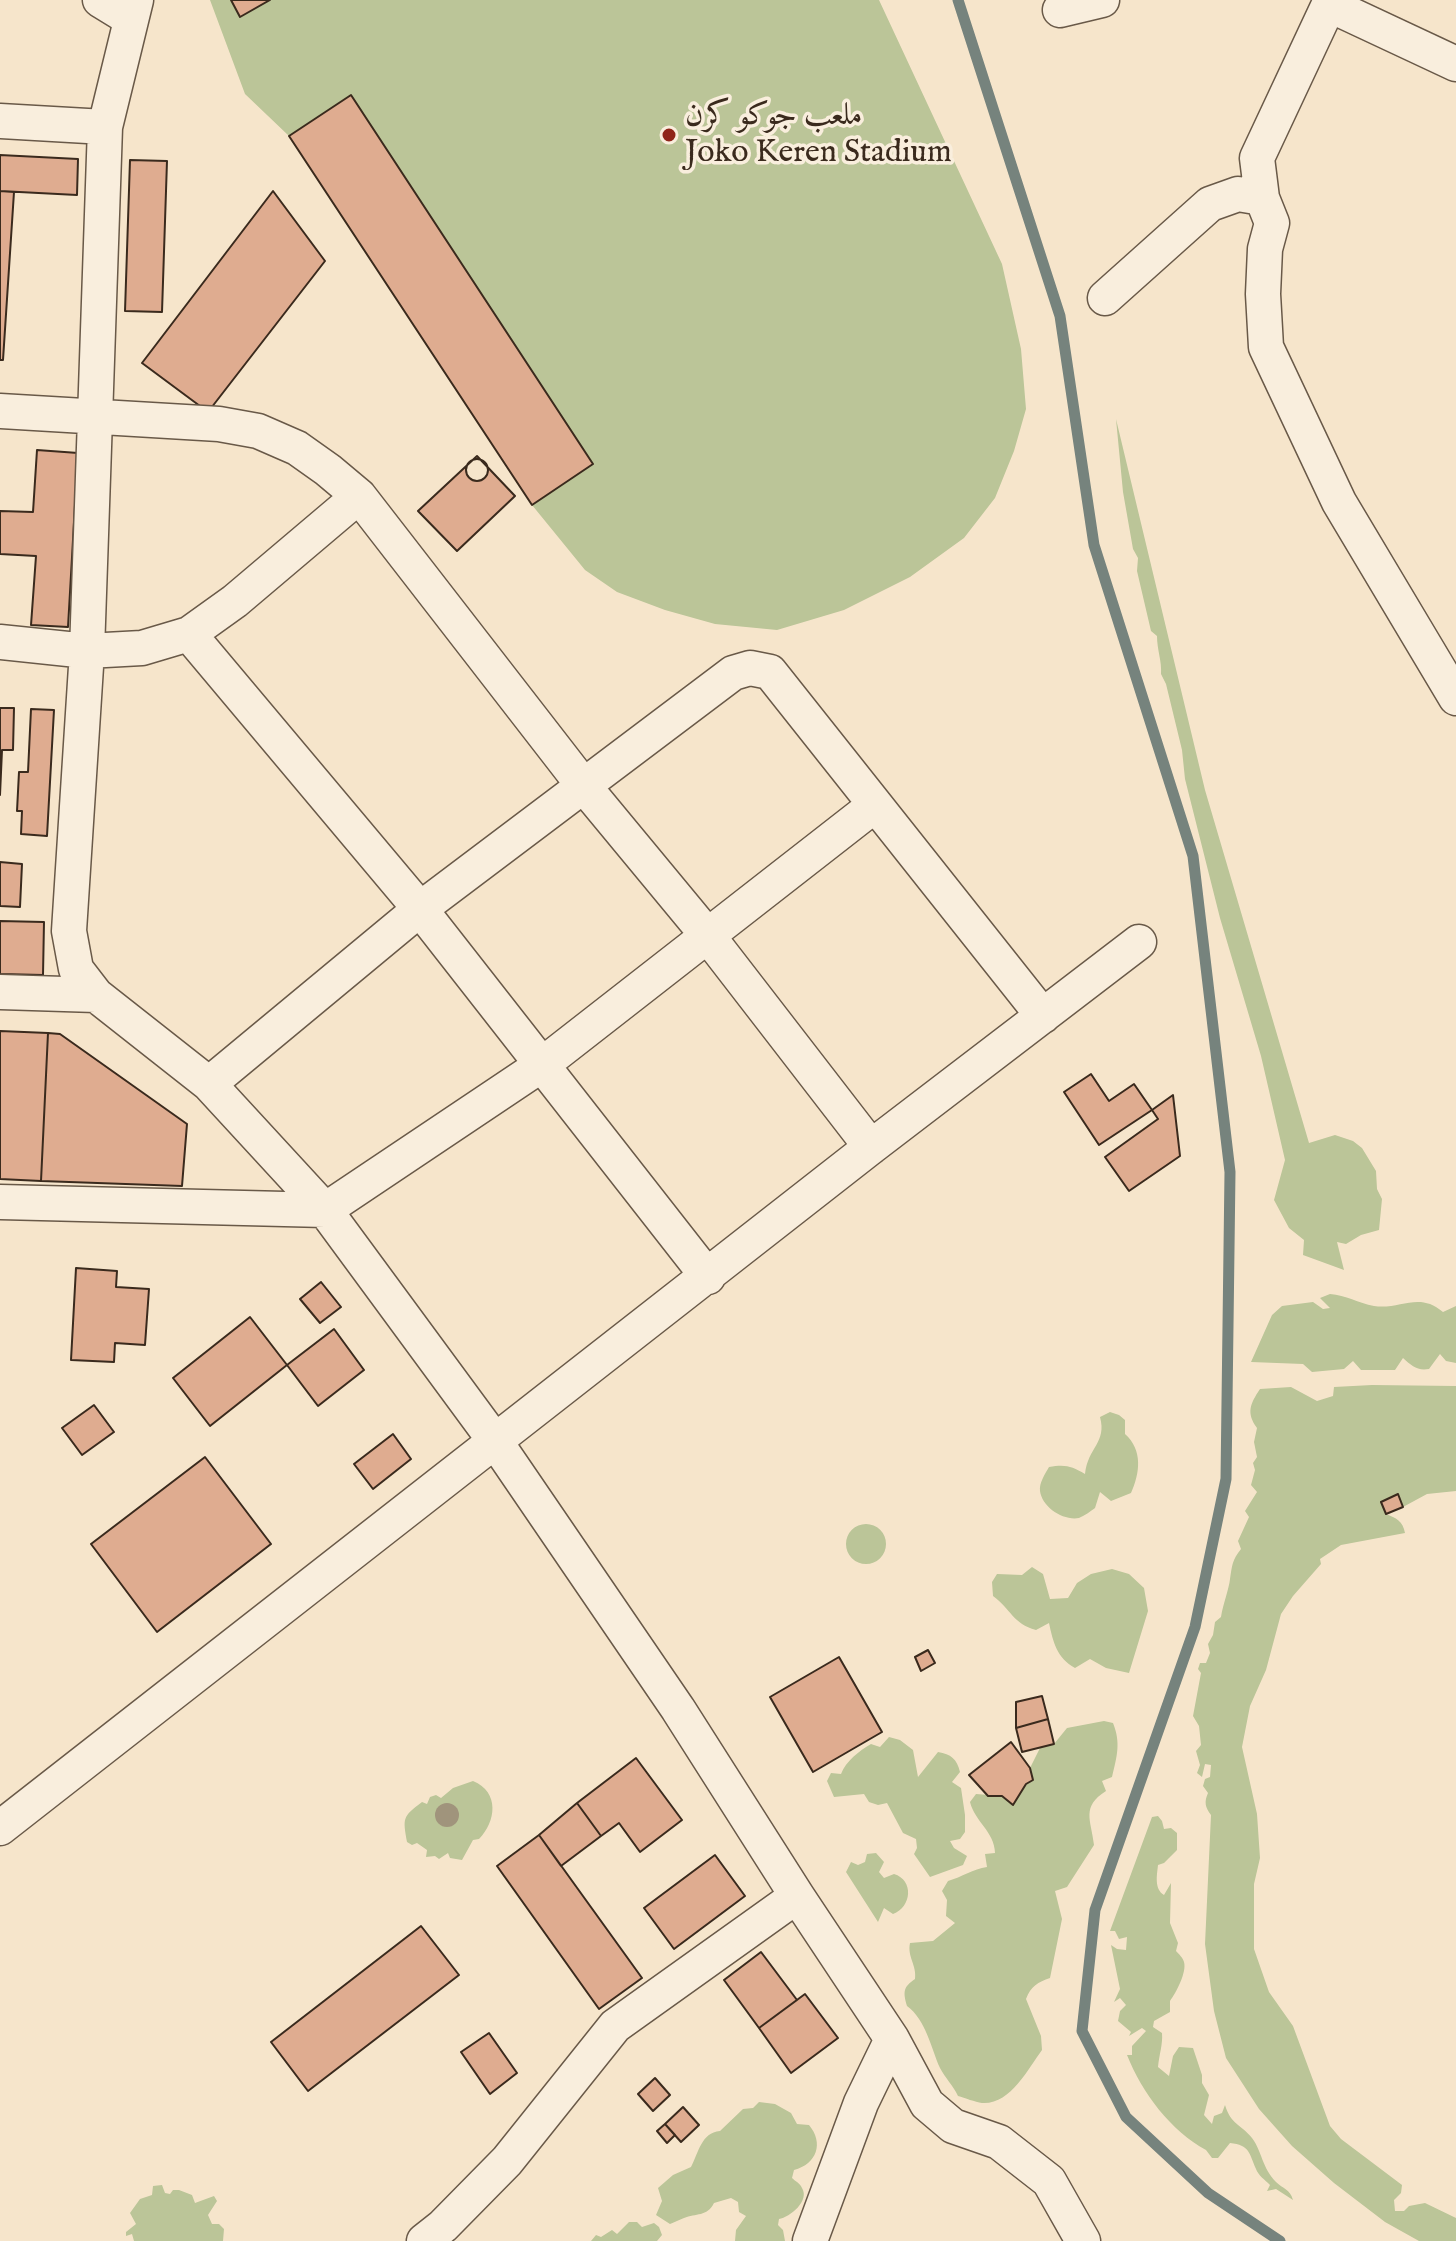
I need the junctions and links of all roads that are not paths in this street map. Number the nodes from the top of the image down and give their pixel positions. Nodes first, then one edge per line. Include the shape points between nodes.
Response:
1 (100, 0) edge
2 (1102, 0) edge
3 (1330, 3) edge
4 (133, 9) edge
5 (1060, 10) dead end
6 (1456, 64) edge
7 (0, 121) edge
8 (105, 127) junction
9 (1262, 198) junction
10 (1105, 298) dead end
11 (0, 411) edge
12 (96, 416) junction
13 (359, 496) junction
14 (189, 634) junction
15 (0, 642) edge
16 (87, 651) junction
17 (1456, 698) edge
18 (583, 785) junction
19 (875, 805) junction
20 (420, 909) junction
21 (708, 936) junction
22 (1139, 942) dead end
23 (0, 992) edge
24 (96, 995) junction
25 (1043, 1016) junction
26 (543, 1064) junction
27 (209, 1084) junction
28 (871, 1147) junction
29 (0, 1202) edge
30 (325, 1210) junction
31 (708, 1277) junction
32 (495, 1441) junction
33 (0, 1828) edge
34 (797, 1896) junction
35 (892, 2039) junction
36 (424, 2241) edge
37 (810, 2241) edge
38 (1083, 2241) edge

1 - 4 street
2 - 5 street
3 - 6 street
3 - 9 street via 1257,158
4 - 8 street
7 - 8 street
8 - 12 street
9 - 10 street via 1238,194 1210,204
9 - 17 street via 1272,223 1265,264 1266,347 1339,502
11 - 12 street
12 - 13 street via 258,431 297,448
12 - 16 street
13 - 14 street
13 - 18 street
14 - 16 street via 142,648
14 - 20 street
15 - 16 street
16 - 24 street via 69,931 76,969
18 - 19 street via 733,673 750,668 770,672
18 - 20 street
18 - 21 street
19 - 21 street
19 - 25 street
20 - 26 street
20 - 27 street
21 - 26 street
21 - 28 street
22 - 25 street
23 - 24 street
24 - 27 street
25 - 28 street
26 - 30 street
26 - 31 street
27 - 30 street
28 - 31 street
29 - 30 street
30 - 32 street
31 - 32 street
32 - 33 street
32 - 34 street via 678,1709
34 - 35 street
34 - 36 street via 615,2026 507,2161
35 - 37 street via 861,2103
35 - 38 street via 927,2104 953,2126 999,2142 1049,2181

